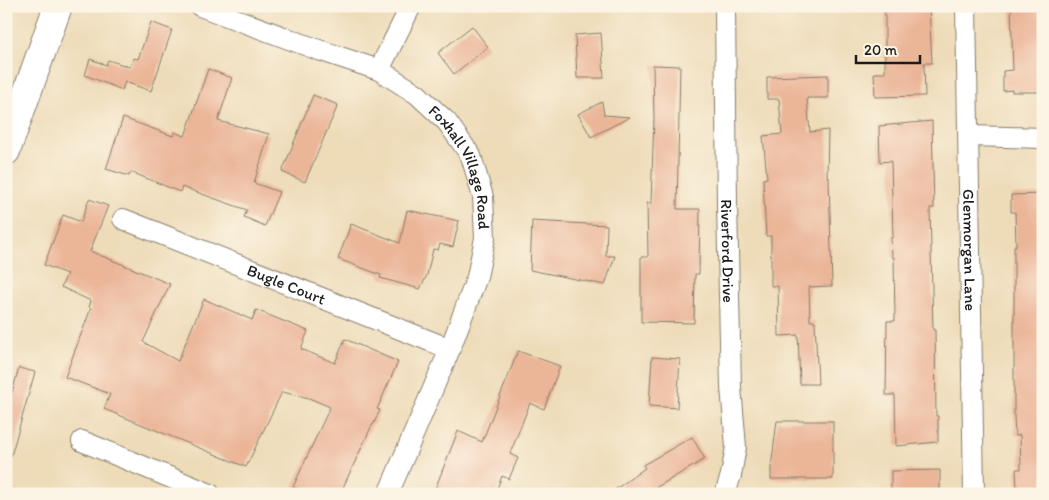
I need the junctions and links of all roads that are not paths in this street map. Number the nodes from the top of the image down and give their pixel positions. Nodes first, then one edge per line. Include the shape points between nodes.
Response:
1 (58, 6) edge
2 (200, 6) edge
3 (412, 6) edge
4 (725, 6) edge
5 (966, 6) edge
6 (379, 70) junction
7 (968, 136) junction
8 (1043, 138) edge
9 (6, 152) edge
10 (123, 219) dead end
11 (450, 349) junction
12 (82, 441) dead end
13 (210, 494) edge
14 (388, 494) edge
15 (725, 494) edge
16 (974, 494) edge

1 - 9 main road
2 - 6 street, Foxhall Village Road
3 - 6 street
4 - 15 street, Riverford Drive via 731,387 736,447
5 - 7 street, Glenmorgan Lane
6 - 11 street, Foxhall Village Road via 417,94 447,122 471,156 483,197 486,238 478,277
7 - 8 street
7 - 16 street, Glenmorgan Lane
10 - 11 street, Bugle Court
11 - 14 street, Foxhall Village Road
12 - 13 street

